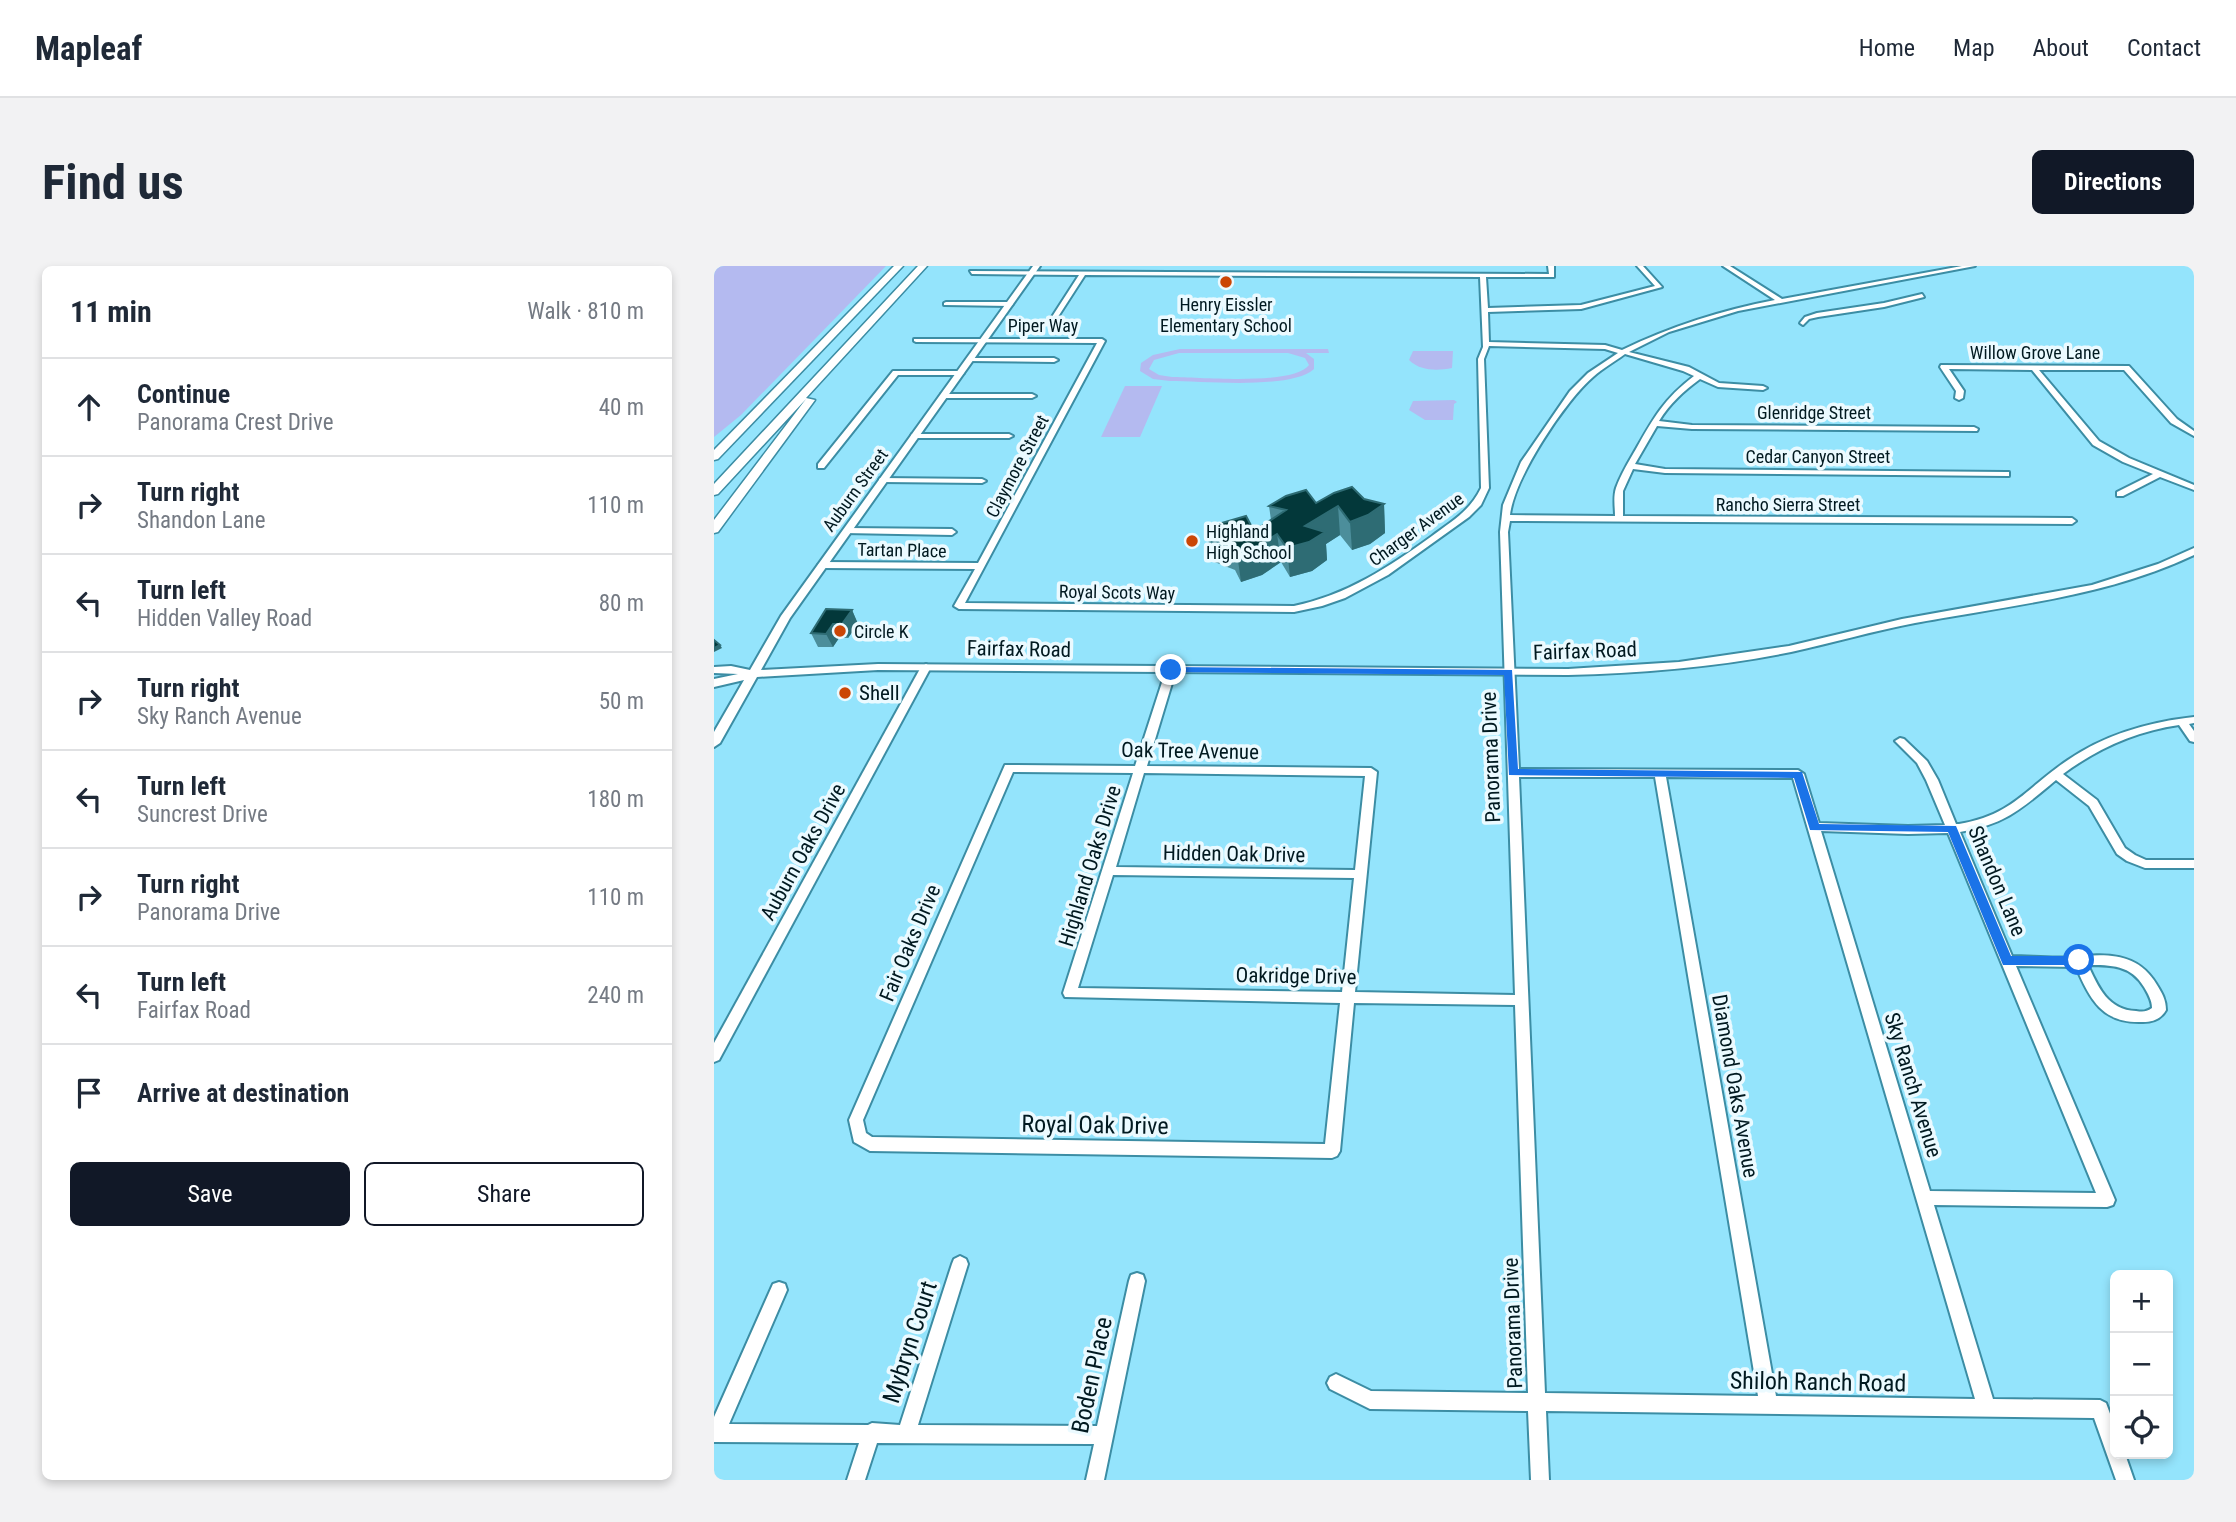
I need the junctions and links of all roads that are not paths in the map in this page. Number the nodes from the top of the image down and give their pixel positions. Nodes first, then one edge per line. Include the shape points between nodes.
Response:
1 (899, 266) edge
2 (923, 266) edge
3 (1341, 266) edge
4 (1416, 266) edge
5 (1550, 266) edge
6 (1640, 266) edge
7 (1726, 266) edge
8 (1972, 266) edge
9 (1035, 269) edge
10 (972, 272) dead end
11 (1083, 273) junction
12 (1339, 274) junction
13 (1416, 275) junction
14 (1483, 275) junction
15 (1834, 291) junction
16 (1922, 296) dead end
17 (1844, 297) dead end
18 (1781, 301) junction
19 (1855, 302) dead end
20 (888, 303) junction
21 (946, 304) dead end
22 (1010, 304) junction
23 (1863, 308) junction
24 (1485, 310) junction
25 (1051, 323) dead end
26 (1802, 324) dead end
27 (916, 340) dead end
28 (984, 340) junction
29 (1102, 341) joint
30 (1486, 344) junction
31 (1625, 351) junction
32 (970, 360) junction
33 (1054, 360) dead end
34 (2034, 368) junction
35 (960, 373) junction
36 (1699, 376) junction
37 (1763, 388) dead end
38 (944, 396) junction
39 (1032, 396) dead end
40 (1959, 398) dead end
41 (758, 411) junction
42 (1654, 423) junction
43 (1974, 429) dead end
44 (767, 432) junction
45 (2194, 434) edge
46 (915, 436) junction
47 (1009, 436) dead end
48 (714, 444) edge
49 (714, 457) edge
50 (821, 466) dead end
51 (1630, 466) junction
52 (2006, 474) dead end
53 (2160, 474) junction
54 (883, 480) junction
55 (982, 481) dead end
56 (2194, 488) edge
57 (714, 491) edge
58 (2120, 494) dead end
59 (714, 499) edge
60 (1505, 518) junction
61 (1619, 519) junction
62 (2072, 521) dead end
63 (714, 529) edge
64 (847, 531) junction
65 (951, 532) dead end
66 (2194, 551) edge
67 (822, 565) junction
68 (981, 566) junction
69 (959, 606) joint
70 (1275, 609) joint
71 (926, 667) junction
72 (714, 670) edge
73 (1171, 670) junction
74 (1509, 672) junction
75 (753, 674) junction
76 (714, 683) edge
77 (2188, 721) edge
78 (2194, 739) edge
79 (1900, 741) dead end
80 (714, 743) edge
81 (1009, 768) joint
82 (1140, 770) junction
83 (1513, 772) junction
84 (1660, 774) junction
85 (2056, 774) junction
86 (1814, 827) junction
87 (1952, 828) junction
88 (2194, 864) edge
89 (1108, 871) junction
90 (1360, 874) junction
91 (2007, 961) junction
92 (2080, 962) junction
93 (1070, 993) joint
94 (1348, 997) junction
95 (1521, 1000) junction
96 (714, 1056) edge
97 (859, 1137) joint
98 (1925, 1198) junction
99 (960, 1264) dead end
100 (1137, 1281) dead end
101 (779, 1290) dead end
102 (1336, 1383) dead end
103 (1537, 1404) junction
104 (1769, 1406) junction
105 (1987, 1408) junction
106 (2100, 1409) joint
107 (872, 1432) junction
108 (715, 1433) edge
109 (906, 1434) junction
110 (1105, 1435) junction
111 (2110, 1438) edge
112 (2117, 1459) edge
113 (856, 1480) edge
114 (1095, 1480) edge
115 (1540, 1480) edge
116 (2125, 1480) edge

1 - 41 highway
2 - 20 highway
3 - 12 street
4 - 13 street
5 - 14 street via 1552,275
6 - 24 street via 1660,287 1581,307
7 - 18 street
8 - 15 street, Panorama Drive
9 - 10 street
9 - 11 street
9 - 22 main road, Auburn Street
11 - 12 street
11 - 25 street
12 - 13 street
13 - 14 street
14 - 24 street, Charger Avenue
15 - 17 street
15 - 18 street, Panorama Drive
16 - 23 street
18 - 31 street, Panorama Drive via 1688,323
19 - 23 street
20 - 44 highway
20 - 63 highway
21 - 22 street
22 - 28 main road, Auburn Street
23 - 26 street via 1817,315
24 - 30 street, Charger Avenue
27 - 28 street, Piper Way
28 - 29 street, Piper Way
28 - 32 main road, Auburn Street
29 - 68 street, Claymore Street via 1093,366
30 - 31 street via 1581,344
30 - 70 street, Charger Avenue via 1481,359 1485,488 1478,503 1351,594 1316,605
31 - 36 street
31 - 60 street, Panorama Drive via 1591,374 1564,405 1518,474
32 - 33 street
32 - 35 main road, Auburn Street
34 - 40 street, Willow Grove Lane via 1944,367 1960,391
34 - 45 street, Willow Grove Lane via 2126,368 2175,421
34 - 53 street via 2096,443
35 - 38 main road, Auburn Street
35 - 50 street via 896,373
36 - 37 street via 1727,387
36 - 42 street via 1669,400
38 - 39 street
38 - 46 main road, Auburn Street
41 - 48 highway
41 - 49 highway
42 - 43 street, Glenridge Street
42 - 51 street
44 - 57 highway
44 - 59 highway
46 - 47 street
46 - 54 main road, Auburn Street
51 - 52 street, Cedar Canyon Street via 1665,471
51 - 61 street via 1619,491
53 - 56 street
53 - 58 street
54 - 55 street
54 - 64 main road, Auburn Street
60 - 61 street, Rancho Sierra Street
60 - 74 street, Panorama Drive
61 - 62 street, Rancho Sierra Street
64 - 65 street
64 - 67 main road, Auburn Street
66 - 74 main road, Fairfax Road via 2128,579 2071,594 1894,624 1773,652 1644,669
67 - 68 street, Tartan Place
67 - 75 main road, Auburn Street via 772,637
68 - 69 street, Claymore Street
69 - 70 street, Royal Scots Way
71 - 73 main road, Fairfax Road
71 - 75 main road, Fairfax Road
71 - 96 street, Auburn Oaks Drive
72 - 75 main road, Fairfax Road
73 - 74 main road, Fairfax Road
73 - 82 street, Highland Oaks Drive
74 - 83 street, Panorama Drive
75 - 76 main road, Fairfax Road
75 - 80 main road, Auburn Street
77 - 78 street
77 - 85 street via 2110,740
79 - 87 street, Shandon Lane via 1928,772
81 - 82 street, Oak Tree Avenue
81 - 97 street, Fair Oaks Drive via 856,1120
82 - 89 street, Highland Oaks Drive
82 - 90 street, Oak Tree Avenue via 1371,772
83 - 84 street
83 - 95 street, Panorama Drive
84 - 86 street, Sky Ranch Avenue via 1798,774
84 - 104 street, Diamond Oaks Avenue
85 - 87 street via 1997,819
85 - 88 street via 2093,803 2131,858 2145,864
86 - 87 street
86 - 98 street, Sky Ranch Avenue
87 - 91 street, Shandon Lane
89 - 90 street, Hidden Oak Drive
89 - 93 street, Highland Oaks Drive
90 - 94 street
91 - 92 street
91 - 98 street, Shandon Lane via 2107,1200
92 - 92 street via 2122,961 2139,969 2158,998 2159,1010 2148,1017 2113,1013 2098,1001
93 - 94 street, Oakridge Drive
94 - 95 street, Oakridge Drive
94 - 97 street, Royal Oak Drive via 1332,1151 870,1144
95 - 103 street, Panorama Drive
98 - 105 street, Sky Ranch Avenue
99 - 109 street, Mybryn Court
100 - 110 street, Boden Place
101 - 108 street
102 - 103 street via 1370,1400
103 - 104 street, Shiloh Ranch Road
103 - 115 street, Panorama Drive
104 - 105 street, Shiloh Ranch Road
105 - 106 street, Shiloh Ranch Road
106 - 111 street
107 - 108 street
107 - 109 street
107 - 113 street
109 - 110 street
110 - 114 street, Boden Place
112 - 116 street

